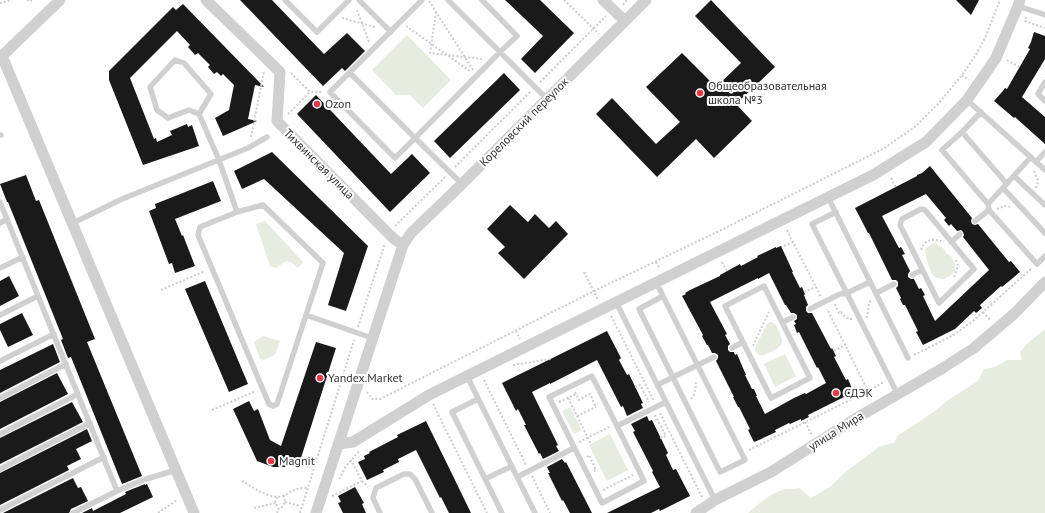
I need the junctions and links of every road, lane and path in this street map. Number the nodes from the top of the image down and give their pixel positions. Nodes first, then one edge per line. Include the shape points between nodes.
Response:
1 (12, 0) edge
2 (27, 0) edge
3 (31, 0) edge
4 (60, 0) edge
5 (206, 0) edge
6 (285, 0) edge
7 (349, 0) edge
8 (422, 0) edge
9 (429, 0) edge
10 (448, 0) edge
11 (482, 0) edge
12 (603, 0) edge
13 (646, 0) edge
14 (1000, 0) edge
15 (0, 3) edge
16 (358, 3) edge
17 (1019, 3) edge
18 (613, 9) junction
19 (436, 12) junction
20 (1045, 15) edge
21 (333, 16) junction
22 (628, 17) junction
23 (1025, 21) dead end
24 (401, 22) junction
25 (362, 24) junction
26 (1045, 28) edge
27 (391, 32) junction
28 (432, 44) junction
29 (372, 50) junction
30 (500, 52) junction
31 (448, 55) junction
32 (465, 57) junction
33 (267, 59) junction
34 (493, 60) junction
35 (1007, 60) dead end
36 (1019, 67) dead end
37 (350, 73) junction
38 (477, 76) junction
39 (1045, 82) edge
40 (535, 87) junction
41 (310, 92) dead end
42 (330, 92) junction
43 (547, 99) junction
44 (967, 100) junction
45 (1045, 101) edge
46 (981, 112) junction
47 (199, 114) junction
48 (962, 132) junction
49 (267, 137) dead end
50 (415, 138) junction
51 (248, 148) junction
52 (1045, 152) edge
53 (1031, 157) junction
54 (219, 160) junction
55 (1036, 162) junction
56 (1045, 170) edge
57 (449, 172) junction
58 (1014, 176) junction
59 (891, 178) dead end
60 (462, 184) junction
61 (1005, 186) junction
62 (896, 188) dead end
63 (1033, 195) junction
64 (828, 197) junction
65 (0, 202) edge
66 (1019, 205) junction
67 (1045, 205) edge
68 (989, 209) junction
69 (237, 212) junction
70 (836, 212) junction
71 (7, 219) junction
72 (975, 221) dead end
73 (0, 222) edge
74 (73, 223) junction
75 (393, 228) dead end
76 (787, 230) dead end
77 (1045, 233) edge
78 (960, 234) dead end
79 (385, 242) dead end
80 (793, 242) junction
81 (951, 242) junction
82 (403, 245) junction
83 (784, 246) dead end
84 (953, 255) dead end
85 (1045, 256) edge
86 (23, 257) junction
87 (656, 262) junction
88 (722, 262) dead end
89 (1037, 264) junction
90 (0, 268) edge
91 (212, 268) junction
92 (922, 270) junction
93 (727, 271) dead end
94 (584, 272) dead end
95 (912, 275) dead end
96 (659, 278) junction
97 (870, 282) junction
98 (1045, 282) edge
99 (894, 284) dead end
100 (816, 286) junction
101 (955, 287) junction
102 (161, 290) dead end
103 (594, 291) junction
104 (804, 292) dead end
105 (847, 294) junction
106 (877, 294) junction
107 (38, 296) junction
108 (663, 296) junction
109 (616, 302) junction
110 (823, 302) junction
111 (600, 304) dead end
112 (773, 304) junction
113 (810, 309) dead end
114 (0, 315) edge
115 (306, 315) junction
116 (793, 317) dead end
117 (782, 322) junction
118 (862, 323) junction
119 (516, 331) junction
120 (356, 332) junction
121 (54, 334) junction
122 (372, 338) junction
123 (743, 342) junction
124 (522, 343) dead end
125 (845, 345) junction
126 (732, 348) dead end
127 (834, 351) dead end
128 (749, 355) junction
129 (714, 357) dead end
130 (908, 358) joint
131 (551, 359) dead end
132 (0, 361) edge
133 (66, 364) junction
134 (511, 366) dead end
135 (699, 368) junction
136 (479, 370) junction
137 (467, 376) junction
138 (673, 377) junction
139 (657, 385) junction
140 (572, 386) junction
141 (878, 386) dead end
142 (262, 388) junction
143 (366, 390) dead end
144 (868, 391) junction
145 (78, 394) junction
146 (576, 394) junction
147 (898, 395) junction
148 (429, 396) junction
149 (0, 398) edge
150 (568, 398) junction
151 (478, 399) junction
152 (872, 400) dead end
153 (666, 402) junction
154 (605, 403) junction
155 (686, 404) junction
156 (553, 405) junction
157 (596, 407) junction
158 (212, 410) dead end
159 (578, 416) junction
160 (806, 422) junction
161 (90, 423) junction
162 (616, 425) junction
163 (0, 434) edge
164 (588, 438) junction
165 (816, 443) junction
166 (338, 444) junction
167 (591, 444) dead end
168 (574, 447) junction
169 (361, 450) dead end
170 (742, 454) junction
171 (104, 457) junction
172 (351, 460) junction
173 (512, 466) junction
174 (0, 469) edge
175 (176, 470) junction
176 (529, 471) junction
177 (639, 471) junction
178 (517, 477) junction
179 (485, 480) junction
180 (242, 481) dead end
181 (336, 484) dead end
182 (307, 488) junction
183 (332, 490) dead end
184 (117, 491) junction
185 (186, 493) junction
186 (597, 493) junction
187 (284, 495) junction
188 (277, 496) junction
189 (715, 500) junction
190 (285, 502) junction
191 (275, 503) junction
192 (302, 506) junction
193 (254, 508) dead end
194 (279, 509) junction
195 (0, 510) edge
196 (73, 513) edge
197 (158, 513) edge
198 (194, 513) edge
199 (277, 513) edge
200 (300, 513) edge
201 (316, 513) edge
202 (380, 513) edge
203 (432, 513) edge
204 (487, 513) edge
205 (502, 513) edge
206 (535, 513) edge
207 (550, 513) edge
208 (696, 513) edge

1 - 15 path
2 - 3 path
4 - 74 street via 2,56
5 - 33 street, Тихвинская улица
6 - 21 lane via 317,32
7 - 21 lane
8 - 24 lane
9 - 19 path
10 - 30 lane
11 - 30 lane via 517,36
12 - 18 street
13 - 22 street, Кореловский переулок
14 - 87 path via 977,53 939,103 916,126 882,149
16 - 25 path
16 - 27 lane
17 - 20 lane
17 - 44 street via 996,58
18 - 22 street
18 - 22 path via 622,5
18 - 40 path
19 - 28 path
19 - 32 path
21 - 25 path
22 - 43 street, Кореловский переулок
23 - 26 path
24 - 27 lane
24 - 28 path
25 - 27 path
25 - 29 path
27 - 29 lane
28 - 31 path
28 - 31 path via 430,53
29 - 37 lane
30 - 34 lane
30 - 40 lane
31 - 32 path
31 - 38 path
32 - 34 path
32 - 38 path
33 - 51 path
33 - 82 street, Тихвинская улица via 280,72 277,121 391,236
34 - 38 lane
35 - 36 path
37 - 42 lane
37 - 50 lane
38 - 50 lane
39 - 45 lane via 1038,94
40 - 43 lane
40 - 57 path
41 - 42 path
42 - 50 lane via 396,158
43 - 60 street, Кореловский переулок
44 - 46 lane
44 - 64 street via 926,142
46 - 48 lane
46 - 53 lane
47 - 47 lane via 189,110 168,118 157,110 150,87 175,60 184,63 211,94
47 - 54 lane
48 - 61 lane
48 - 68 lane via 942,150
49 - 51 lane
50 - 57 lane
51 - 54 lane
52 - 55 lane
53 - 55 lane
53 - 58 lane
53 - 63 path via 1038,181
54 - 69 lane
54 - 74 lane via 122,199
55 - 56 lane
57 - 60 lane
57 - 75 path
58 - 61 lane
58 - 63 lane
59 - 62 path
60 - 82 street, Кореловский переулок via 411,233
61 - 66 lane
61 - 68 lane
63 - 67 lane
64 - 70 lane
64 - 96 street
65 - 71 lane
66 - 68 path
66 - 77 lane
68 - 72 lane
68 - 89 lane
69 - 91 lane via 200,227 198,235
69 - 115 lane via 263,205 323,263
70 - 97 lane
70 - 105 lane via 812,224
71 - 73 lane
71 - 86 lane
74 - 175 street
76 - 80 path
78 - 81 lane
79 - 120 path
80 - 83 path
80 - 100 path
81 - 92 path via 947,245 934,239 928,240 921,248
81 - 92 lane via 925,210 921,209 902,219 900,225
81 - 101 lane via 974,269
82 - 122 street, Кореловский переулок
84 - 101 path via 958,266 954,278
85 - 89 lane
86 - 90 lane
86 - 107 lane
87 - 96 path
87 - 103 path
88 - 93 path
89 - 130 path via 973,322 952,336
91 - 102 path
91 - 142 lane
92 - 95 lane
92 - 101 lane via 939,303
94 - 103 path
96 - 108 lane
96 - 109 street
97 - 105 lane
97 - 106 lane
98 - 147 street, улица Мира via 1015,313 974,348
99 - 106 lane
100 - 104 path
100 - 110 path
103 - 111 path
103 - 119 path
105 - 110 lane via 840,294
105 - 118 lane
106 - 118 path via 869,303 867,319
106 - 130 lane
107 - 114 lane
107 - 121 lane
108 - 135 lane
108 - 138 lane via 639,309
109 - 136 street
109 - 139 lane
110 - 113 lane
110 - 125 path
112 - 117 lane
112 - 123 lane via 764,286 725,306
112 - 128 path
115 - 120 lane
115 - 142 lane via 277,404 269,404
116 - 117 lane
117 - 128 lane via 810,378 771,398
118 - 147 lane
119 - 124 path
119 - 143 path via 380,399 372,399
120 - 122 lane
120 - 182 path
121 - 132 lane
121 - 133 lane
122 - 166 street, Кореловский переулок
123 - 126 lane
123 - 128 lane
125 - 127 path
125 - 144 path
129 - 135 lane
131 - 134 path
133 - 145 lane
133 - 149 lane
135 - 138 lane
135 - 155 path via 695,394
135 - 170 lane
136 - 137 street
136 - 176 path
137 - 148 street
137 - 151 lane
138 - 139 lane
138 - 155 lane
139 - 153 lane
140 - 146 path
140 - 154 lane via 592,376
140 - 156 lane via 549,397
141 - 144 path
142 - 158 path
144 - 152 path
144 - 160 path
145 - 161 lane
145 - 163 lane
146 - 150 path
146 - 157 path via 579,400 590,394
147 - 165 street, улица Мира
148 - 166 street via 353,442
148 - 204 path
150 - 156 path
150 - 159 path
151 - 173 lane
151 - 179 lane via 452,412
153 - 162 lane
153 - 189 lane
154 - 157 path
154 - 162 lane
155 - 170 lane via 720,472 745,460
156 - 168 lane
157 - 159 path
159 - 164 path
160 - 165 path
160 - 170 path
161 - 171 lane
161 - 174 lane
162 - 164 path
162 - 177 lane
164 - 167 path
164 - 168 path
165 - 189 street, улица Мира via 771,472
166 - 201 street, Кореловский переулок
168 - 176 lane
168 - 186 lane
169 - 172 path
171 - 184 lane
171 - 195 lane
172 - 181 path
172 - 183 path via 362,481 330,497
173 - 178 lane
173 - 179 lane
175 - 184 lane
175 - 185 street
176 - 178 lane
176 - 207 path
177 - 186 path
177 - 186 lane via 644,481 602,503
178 - 206 lane
179 - 205 lane
180 - 188 path via 261,492
182 - 187 path via 292,490
182 - 192 path
184 - 196 lane
185 - 197 path
185 - 198 street
187 - 188 path
187 - 190 path
188 - 191 path
189 - 208 street, улица Мира
190 - 192 path
190 - 194 path
191 - 193 path
191 - 194 path
192 - 200 path
194 - 199 path
202 - 203 lane via 373,498 376,488 404,474 410,474

